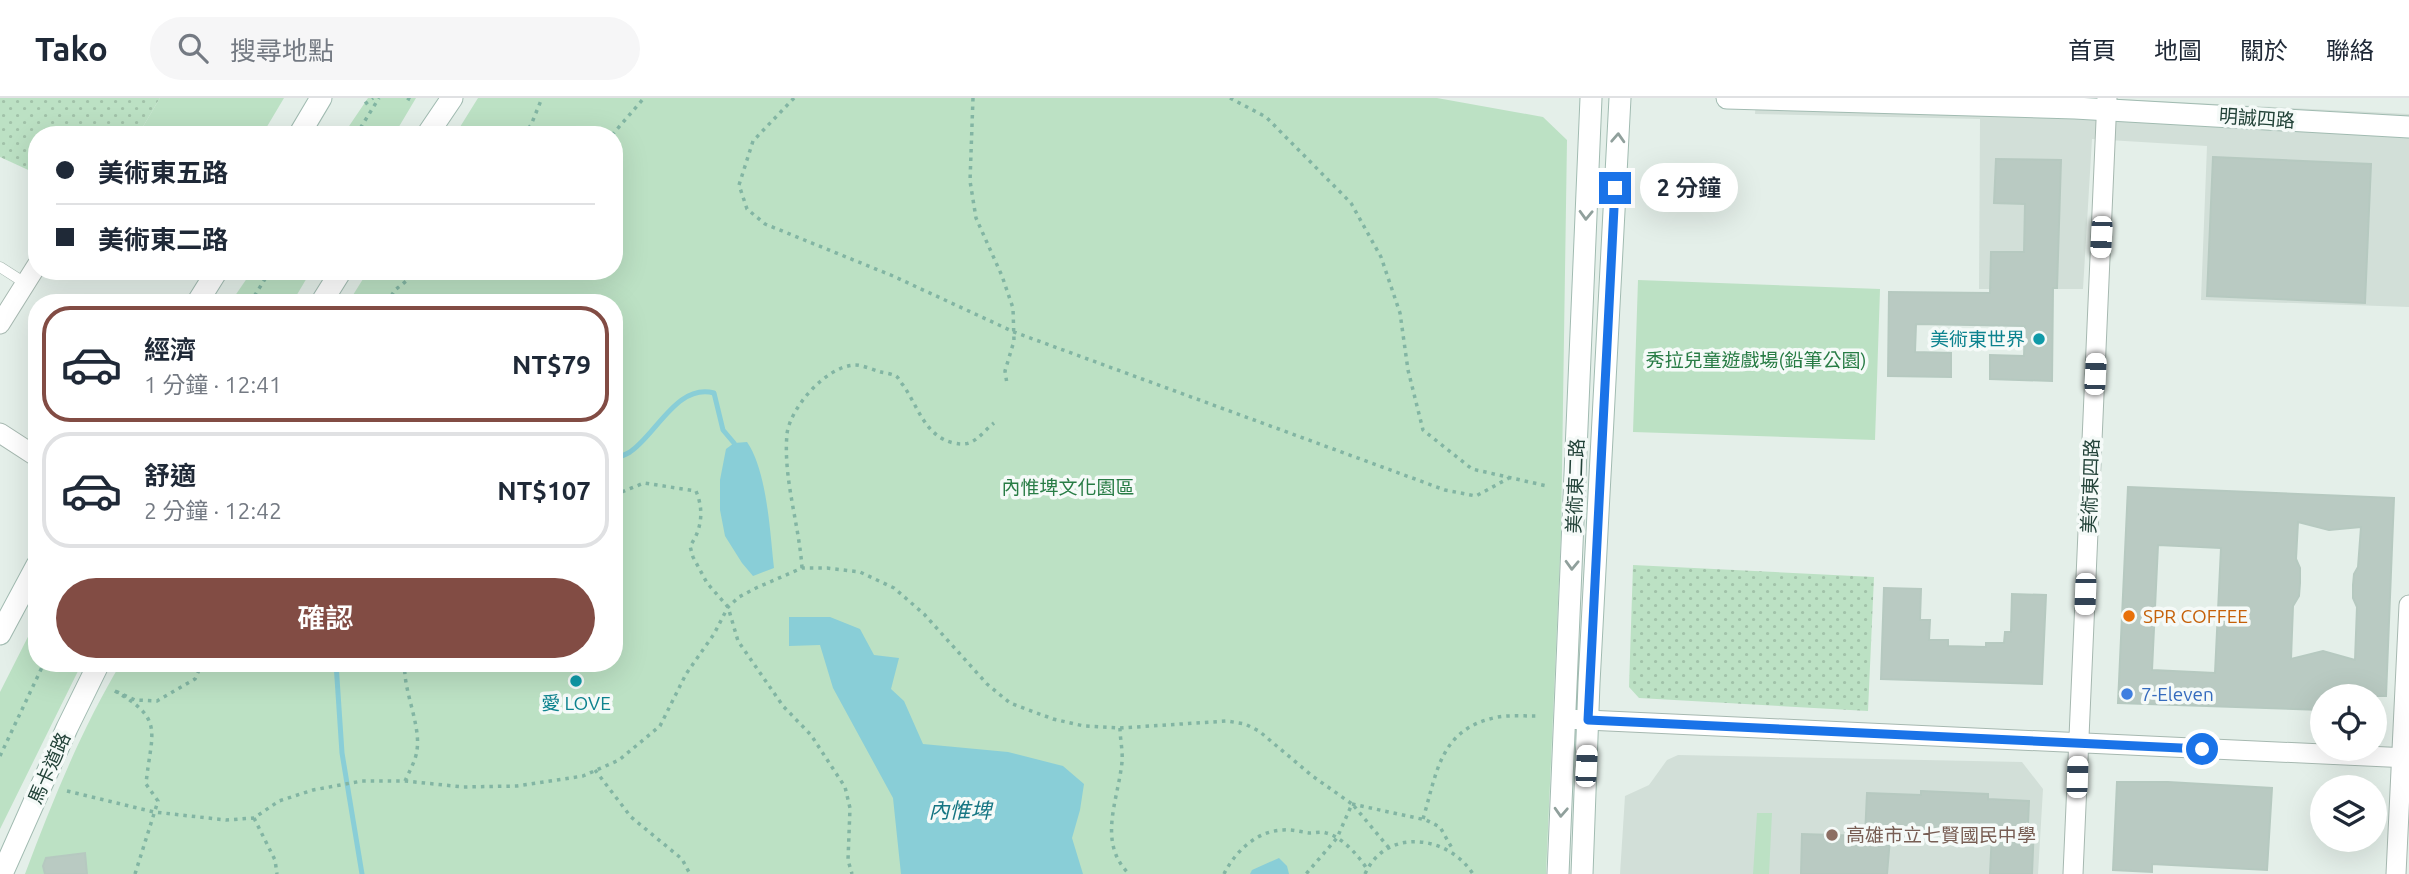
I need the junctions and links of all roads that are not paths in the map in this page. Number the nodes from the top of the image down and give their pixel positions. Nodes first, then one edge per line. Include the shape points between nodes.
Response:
1 (321, 98) edge
2 (452, 98) edge
3 (1591, 98) edge
4 (1620, 98) edge
5 (1727, 98) edge
6 (2106, 104) edge
7 (304, 126) edge
8 (433, 126) edge
9 (2409, 128) edge
10 (0, 267) edge
11 (28, 278) edge
12 (25, 283) junction
13 (0, 324) edge
14 (0, 433) edge
15 (28, 451) edge
16 (28, 581) edge
17 (2409, 605) edge
18 (2, 626) edge
19 (95, 672) edge
20 (1565, 719) junction
21 (1588, 720) junction
22 (2079, 744) junction
23 (2405, 758) edge
24 (2, 874) edge
25 (1558, 874) edge
26 (1582, 874) edge
27 (2073, 874) edge
28 (2396, 874) edge

1 - 7 street
2 - 8 street
3 -> 20 street, 美術東二路
21 -> 4 street, 美術東二路
5 - 6 street, 明誠四路
6 - 9 street, 明誠四路
6 - 22 street, 美術東四路
10 - 12 lane
11 - 12 street
12 - 13 street
14 - 15 street
16 - 18 street
17 - 23 street
19 - 24 street, 馬卡道路
20 - 21 street
20 -> 25 street, 美術東二路
21 - 22 street
21 - 26 street, 美術東二路
22 - 23 street
22 - 27 street, 美術東四路
23 - 28 street

